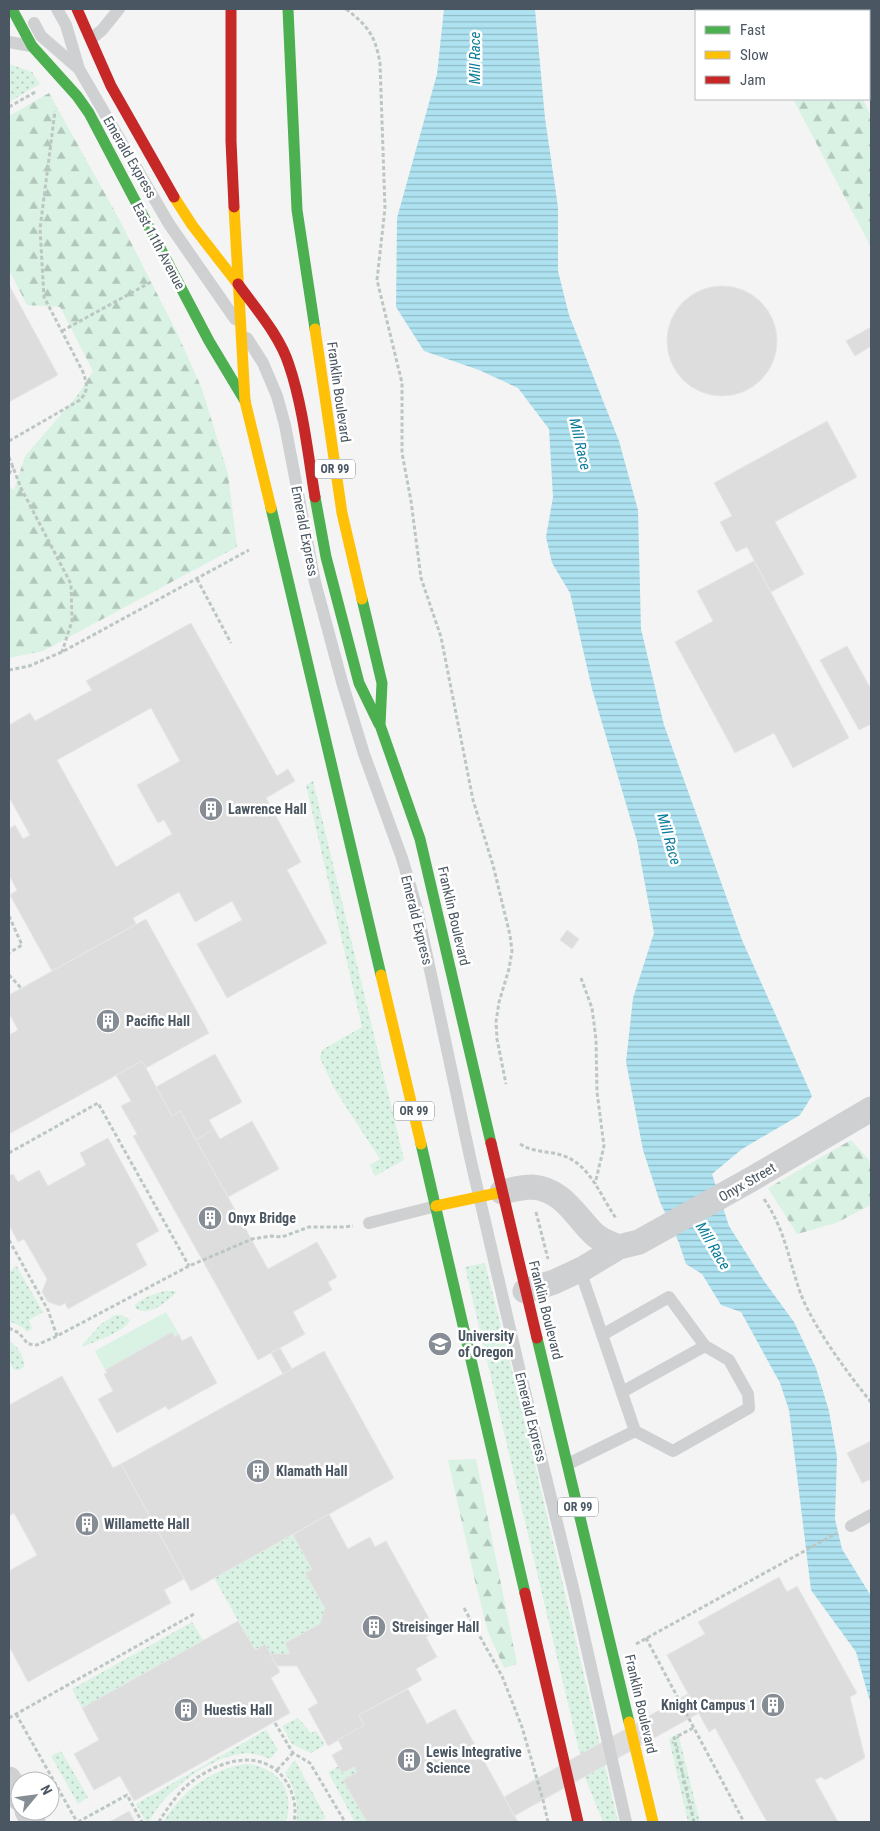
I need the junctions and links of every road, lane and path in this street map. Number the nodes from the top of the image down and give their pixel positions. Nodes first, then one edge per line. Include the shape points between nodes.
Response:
1 (12, 9) edge
2 (26, 9) edge
3 (57, 9) edge
4 (77, 9) edge
5 (120, 9) edge
6 (231, 9) edge
7 (288, 9) edge
8 (346, 9) edge
9 (91, 39) junction
10 (9, 42) edge
11 (32, 46) junction
12 (79, 69) junction
13 (60, 78) junction
14 (9, 107) edge
15 (158, 278) dead end
16 (237, 283) junction
17 (241, 329) junction
18 (62, 331) junction
19 (245, 402) junction
20 (9, 441) edge
21 (9, 457) edge
22 (13, 466) junction
23 (9, 474) edge
24 (250, 550) dead end
25 (197, 579) junction
26 (231, 643) dead end
27 (62, 652) junction
28 (9, 670) edge
29 (380, 725) junction
30 (9, 916) edge
31 (9, 952) edge
32 (9, 975) edge
33 (582, 978) dead end
34 (22, 988) dead end
35 (508, 1092) dead end
36 (871, 1109) edge
37 (516, 1137) dead end
38 (9, 1153) edge
39 (750, 1180) junction
40 (595, 1184) junction
41 (490, 1194) junction
42 (436, 1206) junction
43 (619, 1221) dead end
44 (369, 1223) joint
45 (9, 1240) edge
46 (629, 1245) junction
47 (189, 1266) junction
48 (580, 1270) junction
49 (525, 1291) junction
50 (9, 1328) edge
51 (602, 1335) junction
52 (58, 1336) junction
53 (705, 1346) junction
54 (622, 1392) junction
55 (871, 1402) edge
56 (635, 1430) junction
57 (568, 1464) junction
58 (871, 1515) edge
59 (851, 1526) joint
60 (464, 1608) dead end
61 (194, 1614) dead end
62 (646, 1638) junction
63 (636, 1644) dead end
64 (16, 1714) junction
65 (9, 1718) edge
66 (275, 1723) dead end
67 (693, 1728) junction
68 (293, 1753) junction
69 (277, 1770) junction
70 (78, 1822) edge
71 (142, 1822) edge
72 (159, 1822) edge
73 (294, 1822) edge
74 (345, 1822) edge
75 (548, 1822) edge
76 (578, 1822) edge
77 (626, 1822) edge
78 (653, 1822) edge
79 (694, 1822) edge
80 (744, 1822) edge

1 - 11 main road, East 11th Avenue
2 - 12 lane, Emerald Express via 42,36
3 - 12 lane, Emerald Express via 66,25
4 - 9 main road
5 - 9 lane
6 - 16 main road, OR 99 via 231,141
7 - 29 main road, Franklin Boulevard / OR 99 via 297,210 342,512 382,683
8 - 35 path via 370,32 380,63 385,208 377,280 402,383 402,453 421,578 441,637 473,800 510,935 510,969 496,1022
9 - 16 main road via 111,86 164,182
10 - 11 lane
11 - 13 main road, East 11th Avenue
12 - 17 lane, Emerald Express via 169,224
13 - 14 path
13 - 18 path via 40,229 44,297
13 - 19 main road, East 11th Avenue via 88,113 209,341
15 - 18 path
16 - 17 main road, OR 99
16 - 29 main road via 277,340 289,364 326,556 359,683
17 - 19 main road, OR 99
17 - 41 lane, Emerald Express via 263,363 277,396 315,582 364,754 417,909
18 - 20 path via 88,384 86,394
19 - 42 main road, OR 99
21 - 22 path
22 - 23 path
22 - 27 path via 21,488 71,584 72,621
24 - 25 path
25 - 26 path
25 - 27 path
27 - 28 path via 29,666
29 - 41 main road, Franklin Boulevard / OR 99 via 432,882
30 - 31 path via 22,945
32 - 34 path
33 - 40 path via 592,1008 604,1146
36 - 39 street, Onyx Street
37 - 40 path via 526,1148 572,1159
38 - 47 path via 98,1103
39 - 46 street, Onyx Street
39 - 55 path via 772,1211 784,1236 801,1293 814,1320
40 - 43 path
41 - 42 main road
41 - 46 street via 530,1187 542,1189 564,1201 604,1242
41 - 49 main road, Franklin Boulevard / OR 99
41 - 77 lane, Emerald Express via 518,1363
42 - 44 lane
42 - 76 main road, OR 99
44 - 47 path via 310,1228 282,1237 252,1239
45 - 52 path via 48,1310
46 - 48 street, Onyx Street
47 - 52 path
48 - 49 street, Onyx Street
48 - 51 lane
49 - 57 main road, Franklin Boulevard / OR 99
50 - 52 path via 19,1333 28,1344 37,1345
51 - 53 lane via 669,1297
51 - 54 lane
53 - 54 lane
53 - 56 lane via 729,1360 748,1394 748,1408 673,1451
54 - 56 lane
56 - 57 lane
57 - 78 main road, Franklin Boulevard / OR 99
58 - 59 lane
59 - 62 path
60 - 75 path via 502,1676 522,1727
61 - 64 path
62 - 63 path
62 - 67 path
64 - 65 path
64 - 70 path
66 - 68 path
67 - 79 path via 674,1738
67 - 80 path
68 - 69 path
68 - 74 path via 310,1763
69 - 72 path via 266,1762 255,1760 224,1764 182,1790
69 - 73 path via 292,1791
70 - 71 path via 127,1796

